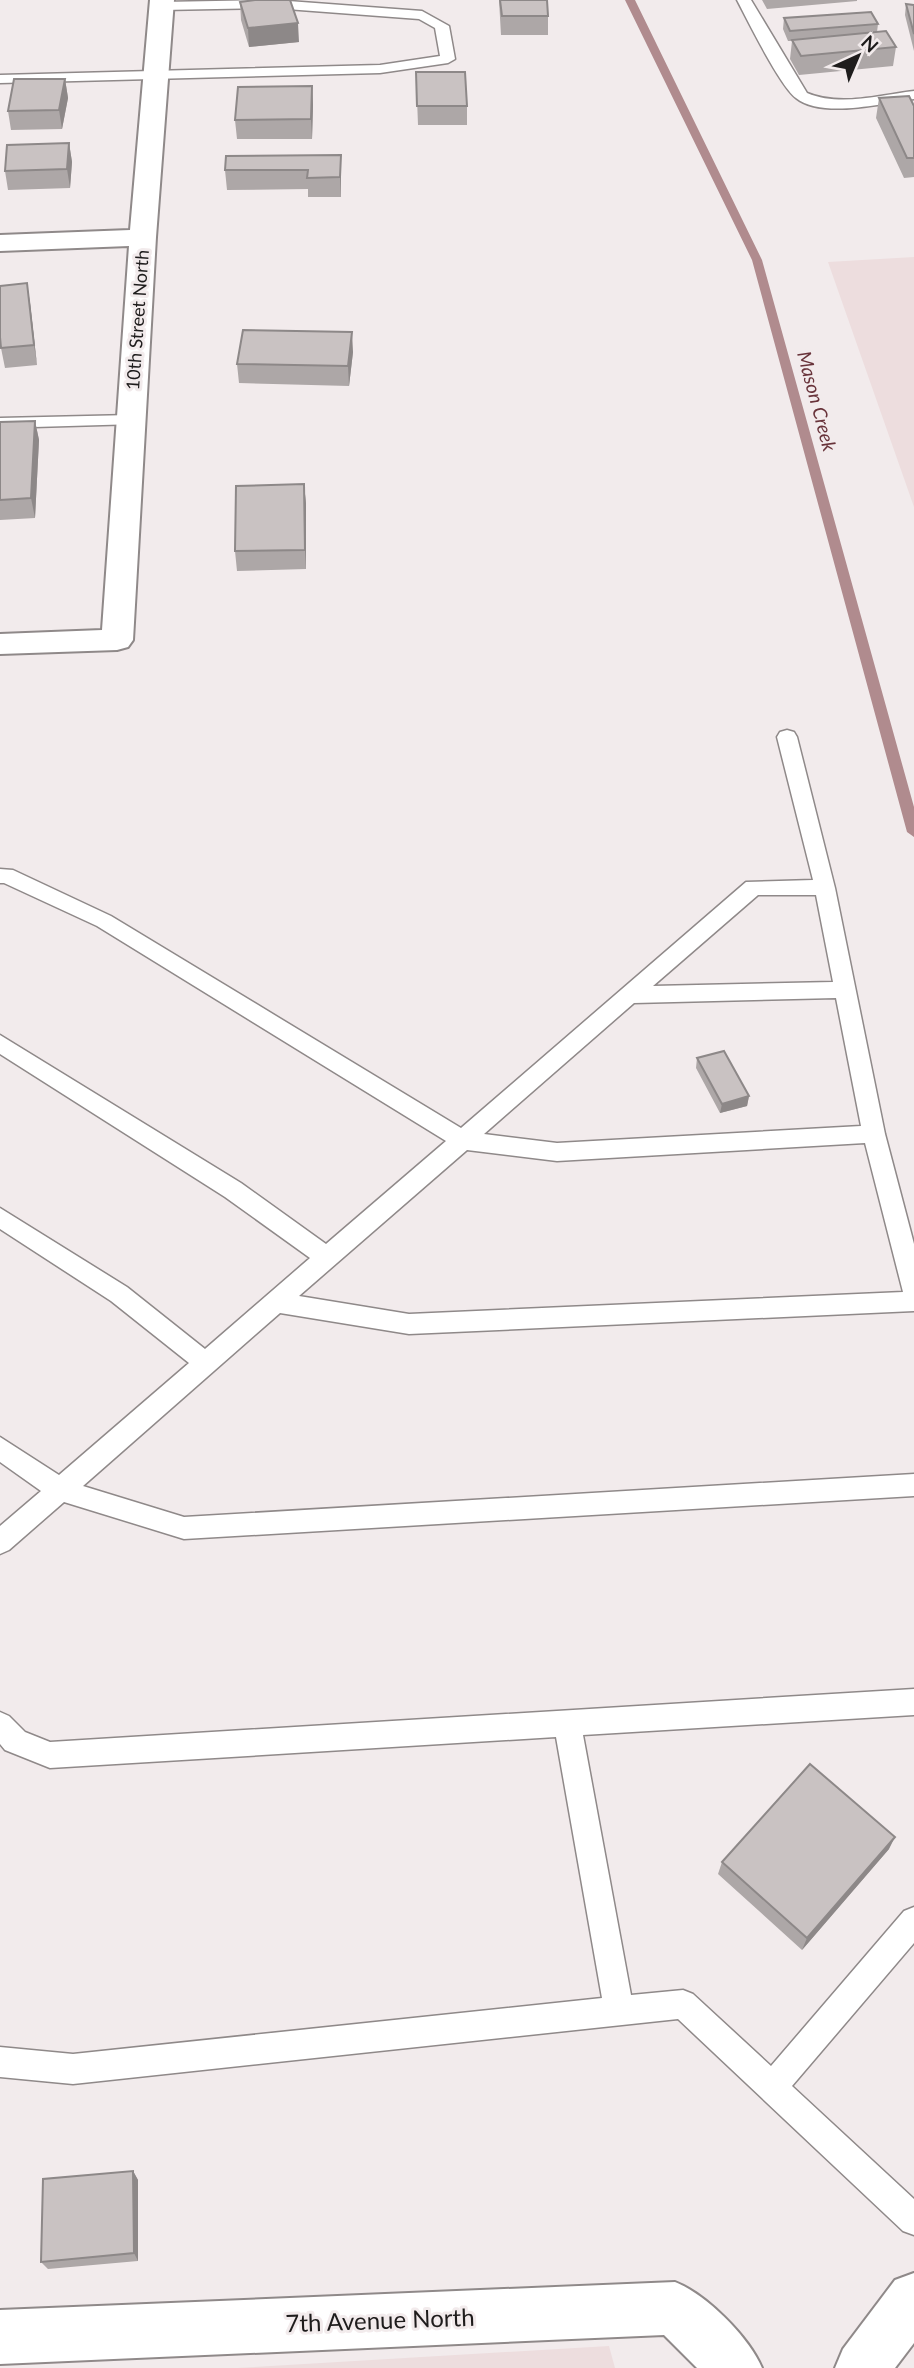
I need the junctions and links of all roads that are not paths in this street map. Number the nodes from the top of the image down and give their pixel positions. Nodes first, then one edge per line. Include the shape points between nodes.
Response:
1 (744, 0) edge
2 (162, 3) edge
3 (157, 74) junction
4 (0, 79) edge
5 (914, 95) edge
6 (143, 237) junction
7 (0, 243) edge
8 (131, 420) junction
9 (0, 423) edge
10 (0, 644) edge
11 (788, 737) dead end
12 (0, 876) edge
13 (825, 888) junction
14 (845, 990) junction
15 (629, 995) junction
16 (0, 1043) edge
17 (874, 1133) junction
18 (462, 1140) junction
19 (0, 1217) edge
20 (327, 1258) junction
21 (914, 1289) edge
22 (276, 1301) junction
23 (914, 1301) edge
24 (205, 1363) junction
25 (0, 1448) edge
26 (914, 1485) edge
27 (61, 1490) junction
28 (0, 1542) edge
29 (914, 1702) edge
30 (567, 1723) junction
31 (0, 1725) edge
32 (914, 1922) edge
33 (619, 2010) junction
34 (0, 2062) edge
35 (772, 2087) junction
36 (914, 2220) edge
37 (914, 2299) edge
38 (0, 2337) edge
39 (735, 2368) edge
40 (862, 2368) edge

1 - 5 lane via 800,95 821,103
2 - 3 street, 10th Street North
2 - 3 lane via 273,4 422,15 442,26 448,59 380,69
3 - 4 lane
3 - 6 street, 10th Street North
6 - 7 street
6 - 8 street, 10th Street North
8 - 9 lane
8 - 10 street, 10th Street North via 117,640
11 - 13 lane
12 - 18 lane via 104,921
13 - 14 lane
13 - 15 lane via 753,887
14 - 15 lane
14 - 17 lane
15 - 18 lane
16 - 20 lane via 233,1190
17 - 18 lane via 557,1152
17 - 21 lane
18 - 20 lane
19 - 24 lane via 119,1294
20 - 22 lane
22 - 23 lane via 409,1324
22 - 24 lane
24 - 27 lane
25 - 27 lane
26 - 27 lane via 184,1528
27 - 28 lane
29 - 30 lane
30 - 31 lane via 50,1755 15,1741
30 - 33 lane
32 - 35 lane
33 - 34 lane via 73,2069
33 - 35 lane via 683,2004
35 - 36 lane
37 - 40 street
38 - 39 street, 7th Avenue North via 675,2308

